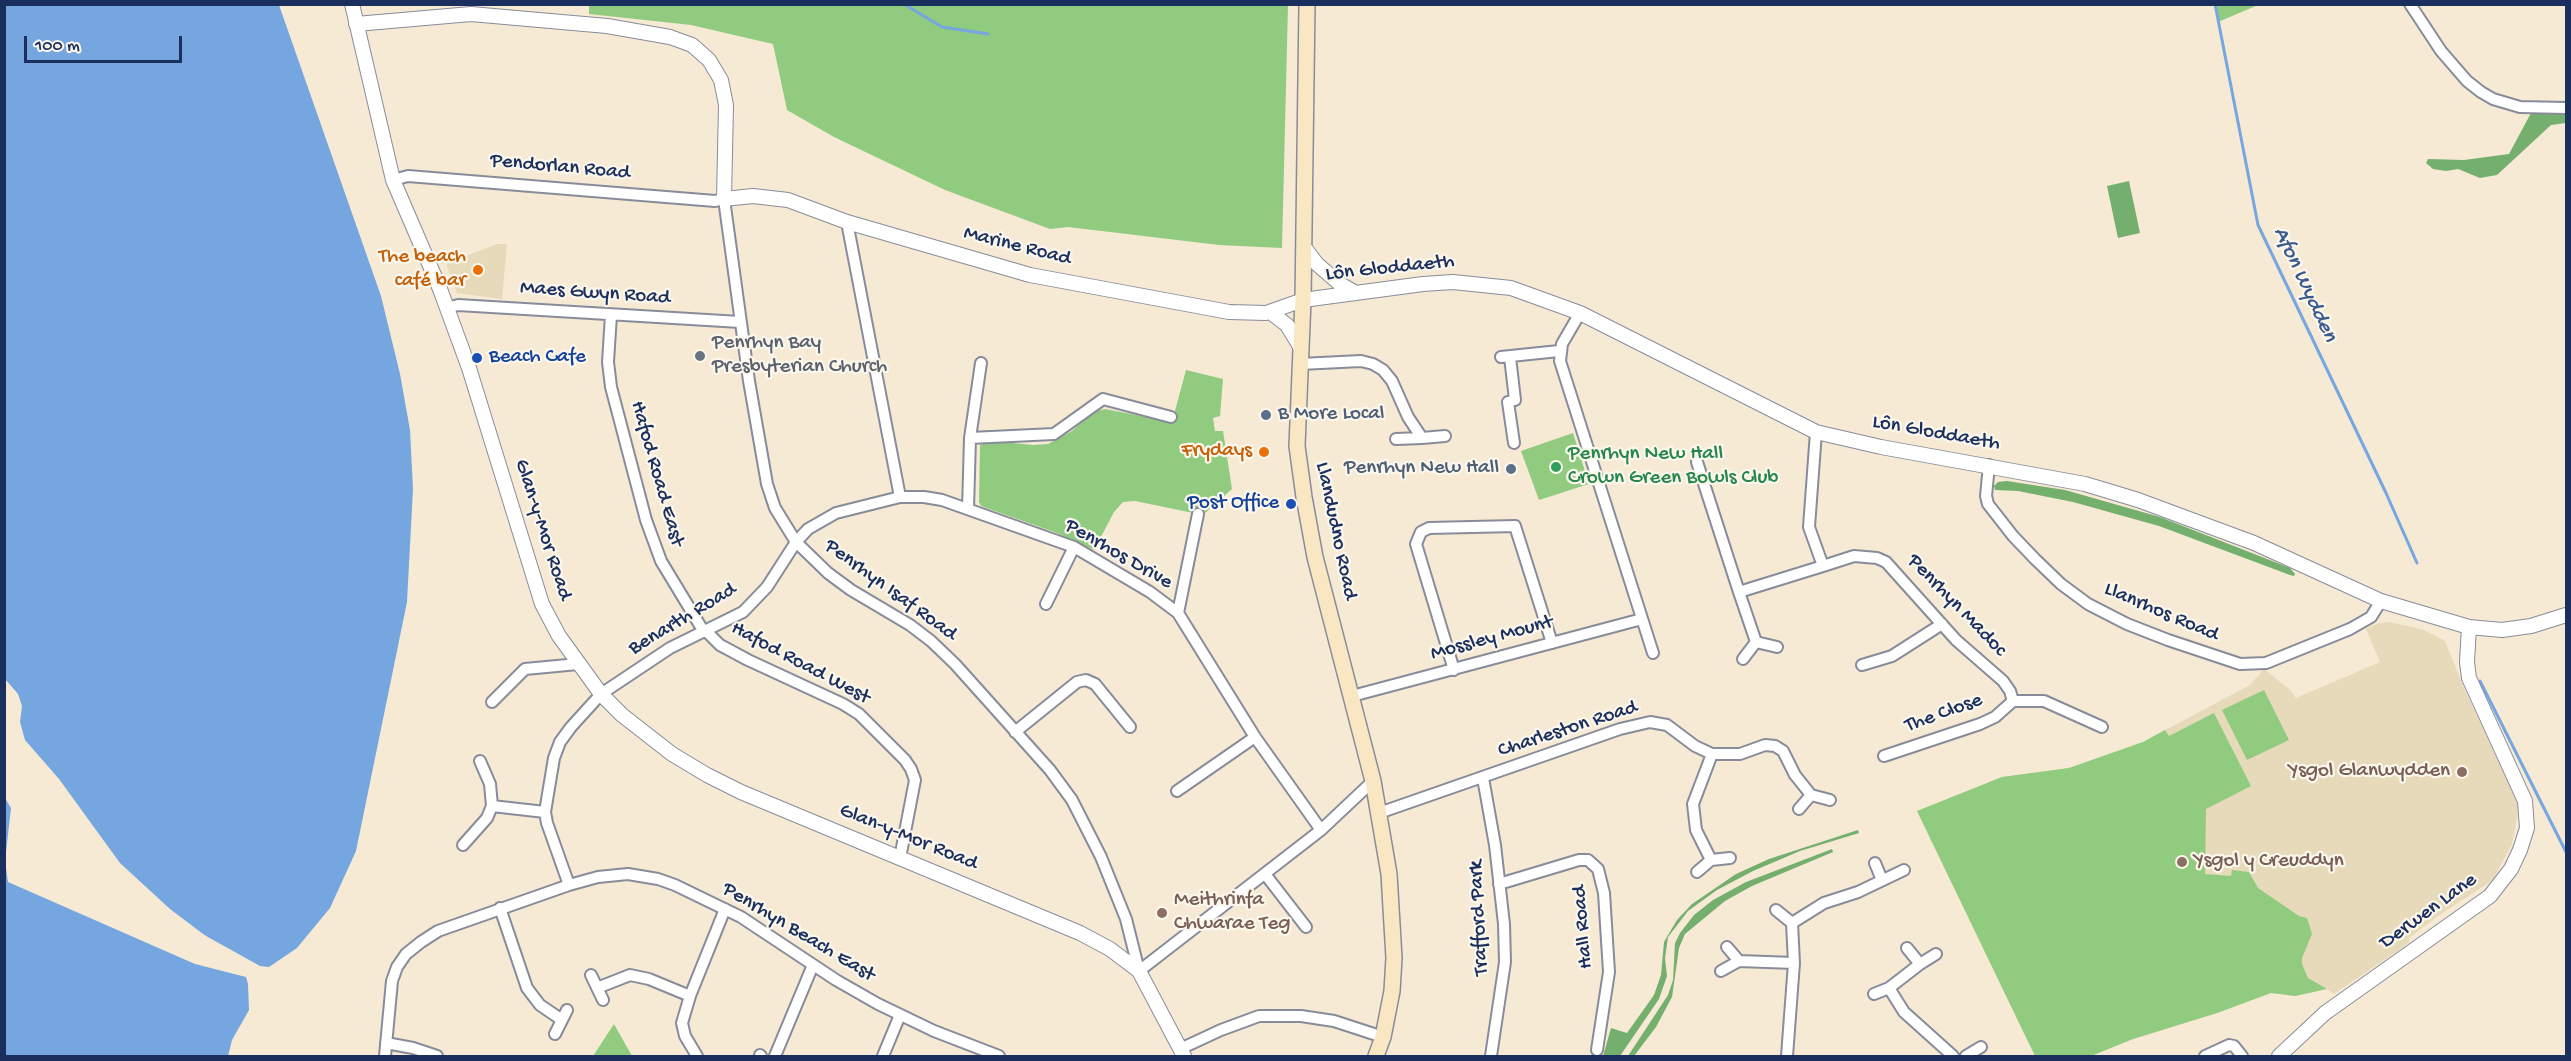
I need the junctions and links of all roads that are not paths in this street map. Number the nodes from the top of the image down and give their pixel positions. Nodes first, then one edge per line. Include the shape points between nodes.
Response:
1 (352, 4) edge
2 (1307, 4) edge
3 (2410, 4) edge
4 (356, 24) junction
5 (2566, 108) edge
6 (393, 180) junction
7 (724, 199) junction
8 (847, 222) junction
9 (1304, 247) junction
10 (1356, 292) junction
11 (1303, 300) junction
12 (447, 308) junction
13 (1270, 312) junction
14 (1580, 313) junction
15 (611, 315) junction
16 (740, 322) junction
17 (1301, 348) junction
18 (1559, 351) junction
19 (981, 363) dead end
20 (1300, 364) junction
21 (1171, 417) dead end
22 (1816, 432) junction
23 (1445, 436) dead end
24 (970, 438) junction
25 (1422, 438) junction
26 (1396, 439) dead end
27 (1514, 443) dead end
28 (1697, 462) dead end
29 (1989, 465) junction
30 (900, 497) junction
31 (968, 509) junction
32 (1198, 514) dead end
33 (796, 542) junction
34 (1074, 547) junction
35 (1823, 566) junction
36 (1739, 592) junction
37 (2382, 601) junction
38 (1046, 604) dead end
39 (1178, 613) junction
40 (2566, 615) edge
41 (1642, 619) junction
42 (1942, 624) junction
43 (2469, 627) junction
44 (705, 632) junction
45 (1756, 642) junction
46 (1552, 643) junction
47 (1777, 648) dead end
48 (1653, 653) dead end
49 (1743, 659) dead end
50 (578, 664) junction
51 (1862, 665) dead end
52 (1454, 669) junction
53 (601, 694) junction
54 (1352, 696) junction
55 (2013, 701) junction
56 (492, 702) dead end
57 (1129, 720) dead end
58 (2102, 727) dead end
59 (1015, 732) junction
60 (1255, 737) junction
61 (1712, 754) junction
62 (1884, 756) dead end
63 (480, 761) dead end
64 (1483, 778) junction
65 (1373, 781) junction
66 (1177, 791) dead end
67 (1811, 795) junction
68 (1830, 800) dead end
69 (492, 806) junction
70 (1799, 809) dead end
71 (545, 812) junction
72 (1379, 813) junction
73 (1321, 830) junction
74 (463, 845) dead end
75 (900, 858) junction
76 (1730, 858) dead end
77 (1711, 860) junction
78 (1875, 863) dead end
79 (1904, 870) dead end
80 (1697, 872) dead end
81 (1265, 874) junction
82 (1882, 880) junction
83 (1499, 884) junction
84 (569, 885) junction
85 (500, 908) junction
86 (725, 909) junction
87 (1776, 910) dead end
88 (1792, 923) junction
89 (1306, 927) dead end
90 (1727, 947) dead end
91 (1907, 948) dead end
92 (1936, 954) dead end
93 (1739, 962) junction
94 (1794, 963) junction
95 (1920, 964) junction
96 (813, 965) junction
97 (1139, 971) junction
98 (1721, 971) dead end
99 (591, 975) dead end
100 (597, 988) junction
101 (1889, 988) junction
102 (1874, 994) dead end
103 (690, 996) junction
104 (603, 1000) dead end
105 (900, 1015) junction
106 (555, 1034) dead end
107 (1383, 1036) junction
108 (386, 1043) junction
109 (1981, 1047) dead end
110 (1597, 1050) dead end
111 (1182, 1053) edge
112 (385, 1056) edge
113 (437, 1056) edge
114 (697, 1056) edge
115 (775, 1056) edge
116 (883, 1056) edge
117 (995, 1056) edge
118 (1376, 1056) edge
119 (1491, 1056) edge
120 (1787, 1056) edge
121 (1953, 1056) edge
122 (1966, 1056) edge
123 (2205, 1056) edge
124 (2242, 1056) edge
125 (2279, 1056) edge

1 - 4 street, Glan-y-Mor Road
2 - 9 main road, Llandudno Road
3 - 5 street via 2441,51 2481,92 2520,106
4 - 6 street, Glan-y-Mor Road
4 - 7 street via 471,14 607,26 670,37 692,45 709,60 720,80 726,105
6 - 7 street, Pendorlan Road via 408,176
6 - 12 street, Glan-y-Mor Road
7 - 8 street, Marine Road via 753,196 788,200
7 - 16 street, Penrhyn Isaf Road
8 - 13 street, Marine Road via 1030,275 1229,312
8 - 30 street
9 - 10 street via 1340,284
9 - 11 main road, Llandudno Road
10 - 11 street, Lôn Gloddaeth
10 - 14 street, Lôn Gloddaeth via 1423,284 1484,284 1511,288
11 - 13 street, Marine Road
11 - 17 main road, Llandudno Road
12 - 15 street, Maes Gwyn Road via 458,305
12 - 50 street, Glan-y-Mor Road via 470,368 528,566 542,604
13 - 17 street via 1287,325
14 - 18 street
14 - 22 street, Lôn Gloddaeth
15 - 16 street, Maes Gwyn Road
15 - 44 street, Hafod Road East via 611,387 646,520 661,561
16 - 33 street, Penrhyn Isaf Road via 767,484 775,508
17 - 20 main road, Llandudno Road
18 - 27 street via 1506,357 1515,400 1508,402
18 - 41 street
19 - 24 street
20 - 25 street via 1361,361 1383,370
20 - 54 main road, Llandudno Road via 1297,446 1304,497 1315,557
21 - 24 street via 1103,399 1054,434
22 - 29 street, Lôn Gloddaeth
22 - 35 street via 1809,527
23 - 25 street
24 - 31 street
25 - 26 street
28 - 36 street
29 - 37 street, Lôn Gloddaeth via 2085,484 2138,500 2254,543
29 - 37 street, Llanrhos Road via 1988,504 2035,559 2088,604 2168,640 2240,664 2266,663 2350,629 2371,617
30 - 31 street, Penrhos Drive via 942,500
30 - 33 street, Penrhos Drive via 836,513 808,529
31 - 34 street, Penrhos Drive
32 - 39 street
33 - 44 street, Benarth Road via 766,587 743,612
33 - 59 street, Penrhyn Isaf Road via 851,590 931,641
34 - 38 street
34 - 39 street, Penrhos Drive
35 - 36 street, Penrhyn Madoc
35 - 42 street, Penrhyn Madoc via 1854,556 1886,562
36 - 45 street
37 - 43 street, Lôn Gloddaeth
39 - 60 street, Penrhos Drive
40 - 43 street, Lôn Gloddaeth via 2502,630
41 - 46 street, Mossley Mount
41 - 48 street
42 - 51 street via 1892,656
42 - 55 street, Penrhyn Madoc via 2003,681
43 - 125 street, Derwen Lane via 2469,678 2525,801 2527,828 2520,850 2490,896 2325,1013
44 - 53 street, Benarth Road via 670,648
44 - 75 street, Hafod Road West via 748,660 859,714 905,760 915,780
45 - 47 street
45 - 49 street
46 - 52 street, Mossley Mount
46 - 52 street via 1515,526 1429,528 1421,532 1416,544
50 - 53 street, Glan-y-Mor Road
50 - 56 street via 525,669
52 - 54 street, Mossley Mount
53 - 71 street, Benarth Road via 560,742
53 - 75 street, Glan-y-Mor Road via 672,754 707,775
54 - 65 main road, Llandudno Road
55 - 58 street via 2044,701
55 - 62 street, The Close via 1980,724
57 - 59 street via 1095,684 1086,680 1077,682
59 - 97 street, Penrhyn Isaf Road via 1050,770 1087,827 1126,919
60 - 66 street
60 - 73 street, Penrhos Drive
61 - 64 street, Charleston Road via 1667,725 1650,722
61 - 67 street via 1740,754 1765,745 1775,746 1783,751
61 - 77 street via 1693,804 1696,830
63 - 69 street via 490,784
64 - 72 street, Charleston Road
64 - 83 street, Trafford Park
65 - 72 main road, Llandudno Road
65 - 73 street
67 - 68 street
67 - 70 street
69 - 71 street
69 - 74 street via 487,819
71 - 84 street
72 - 107 main road, Llandudno Road via 1389,874 1394,958
73 - 81 street
75 - 97 street, Glan-y-Mor Road via 1080,933
76 - 77 street
77 - 80 street
78 - 82 street
79 - 82 street
81 - 89 street
81 - 97 street
82 - 88 street via 1824,903
83 - 110 street, Hall Road via 1579,861 1588,860 1598,869 1604,893 1609,972
83 - 119 street, Trafford Park via 1505,962
84 - 85 street, Penrhyn Beach East
84 - 86 street, Penrhyn Beach East via 598,877 641,875 675,885
85 - 106 street via 527,988 540,1005 564,1015
85 - 108 street, Penrhyn Beach East via 438,931 406,954 392,981
86 - 96 street, Penrhyn Beach East
86 - 103 street
87 - 88 street
88 - 94 street
90 - 93 street
91 - 95 street
92 - 95 street
93 - 94 street
93 - 98 street
94 - 120 street
95 - 101 street
96 - 105 street, Penrhyn Beach East
96 - 115 street
97 - 111 street, Glan-y-Mor Road
99 - 100 street
100 - 103 street via 630,975
100 - 104 street
101 - 102 street
101 - 121 street via 1904,1012
103 - 114 street via 683,1029
105 - 116 street
105 - 117 street, Penrhyn Beach East
107 - 111 street via 1301,1016 1259,1016 1221,1030
107 - 118 main road, Llandudno Road
108 - 112 street, Penrhyn Beach East
108 - 113 street
109 - 122 street
123 - 124 street via 2234,1046

